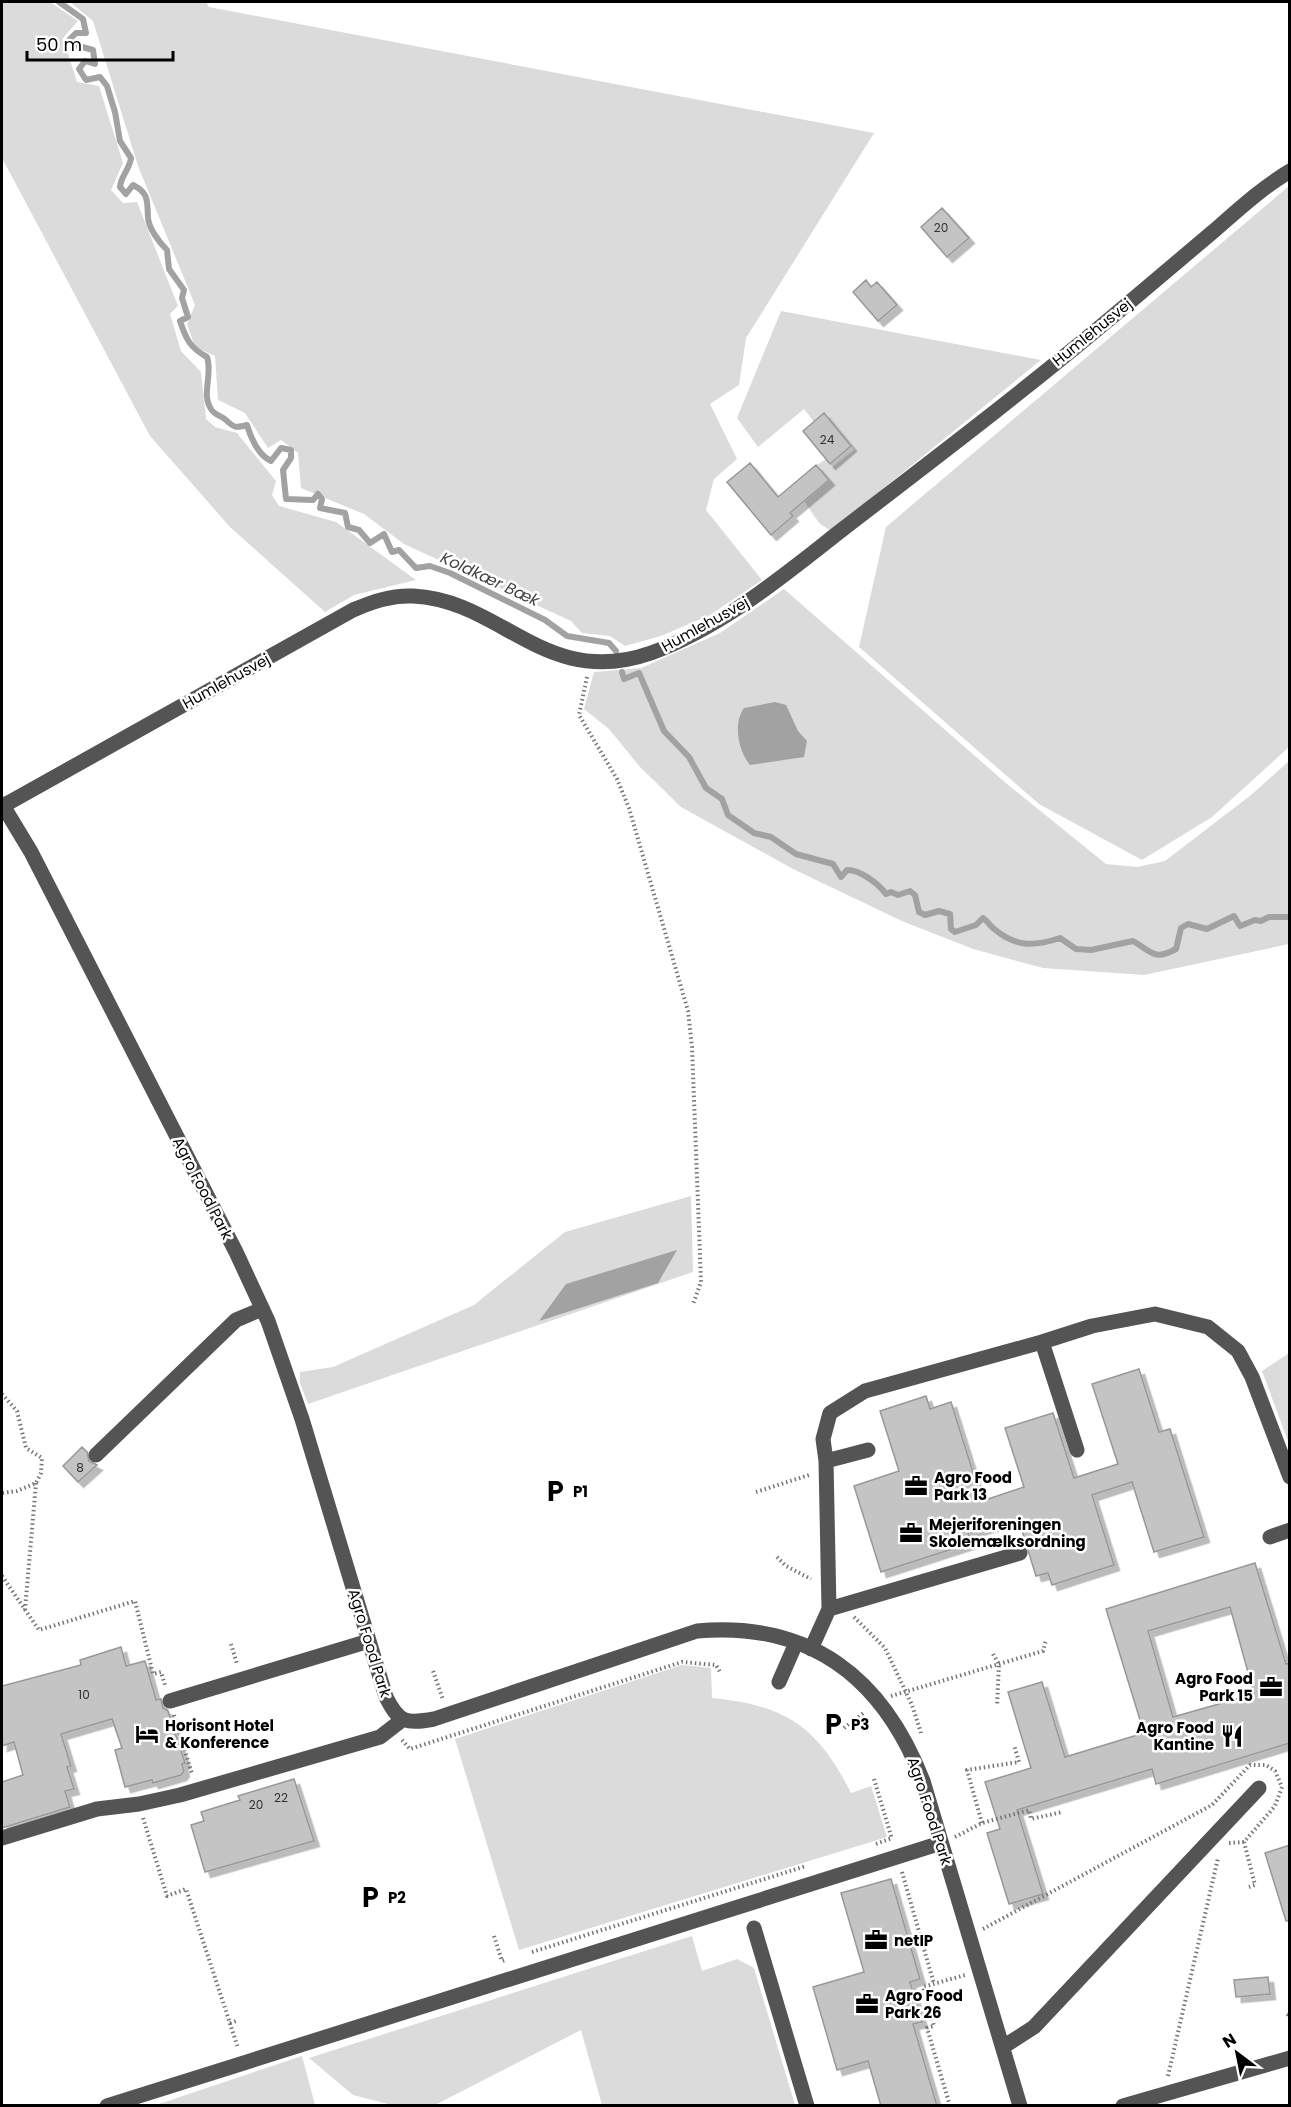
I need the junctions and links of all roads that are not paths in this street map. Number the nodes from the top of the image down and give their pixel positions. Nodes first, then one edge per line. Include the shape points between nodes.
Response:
1 (1290, 171) edge
2 (2, 805) edge
3 (262, 1309) junction
4 (1042, 1342) junction
5 (868, 1450) dead end
6 (1077, 1450) dead end
7 (96, 1455) dead end
8 (826, 1466) junction
9 (1290, 1478) edge
10 (1290, 1530) edge
11 (1270, 1537) dead end
12 (1020, 1553) dead end
13 (836, 1607) junction
14 (369, 1641) junction
15 (804, 1646) junction
16 (779, 1683) dead end
17 (170, 1701) road end
18 (397, 1724) junction
19 (1259, 1788) dead end
20 (2, 1838) edge
21 (941, 1843) junction
22 (754, 1928) dead end
23 (1003, 2047) junction
24 (1290, 2058) edge
25 (1139, 2103) edge
26 (107, 2106) edge
27 (807, 2106) edge
28 (1020, 2106) edge
29 (1123, 2106) edge

1 - 2 street, Humlehusvej via 977,426 771,585 671,645 629,658 590,661 549,652 434,598 380,599 353,610
2 - 3 street, Agro Food Park via 31,852
3 - 7 street via 236,1320
3 - 14 street, Agro Food Park via 302,1419
4 - 6 street
4 - 8 street via 865,1391 830,1413 823,1439
4 - 9 street via 1092,1326 1155,1314 1208,1326 1238,1351 1252,1377
5 - 8 street
8 - 13 street via 829,1587
10 - 11 street
12 - 13 street
13 - 15 street
14 - 17 street
14 - 18 street, Agro Food Park
15 - 16 street
15 - 18 street, Agro Food Park via 736,1630 697,1631 434,1719
15 - 21 street, Agro Food Park via 843,1666 880,1701 911,1751
18 - 20 street via 380,1737 196,1790 139,1804 97,1809
19 - 23 street via 1034,2027
21 - 23 street, Agro Food Park
21 - 26 street
22 - 27 street
23 - 28 street, Agro Food Park
24 - 25 street
25 - 29 street

